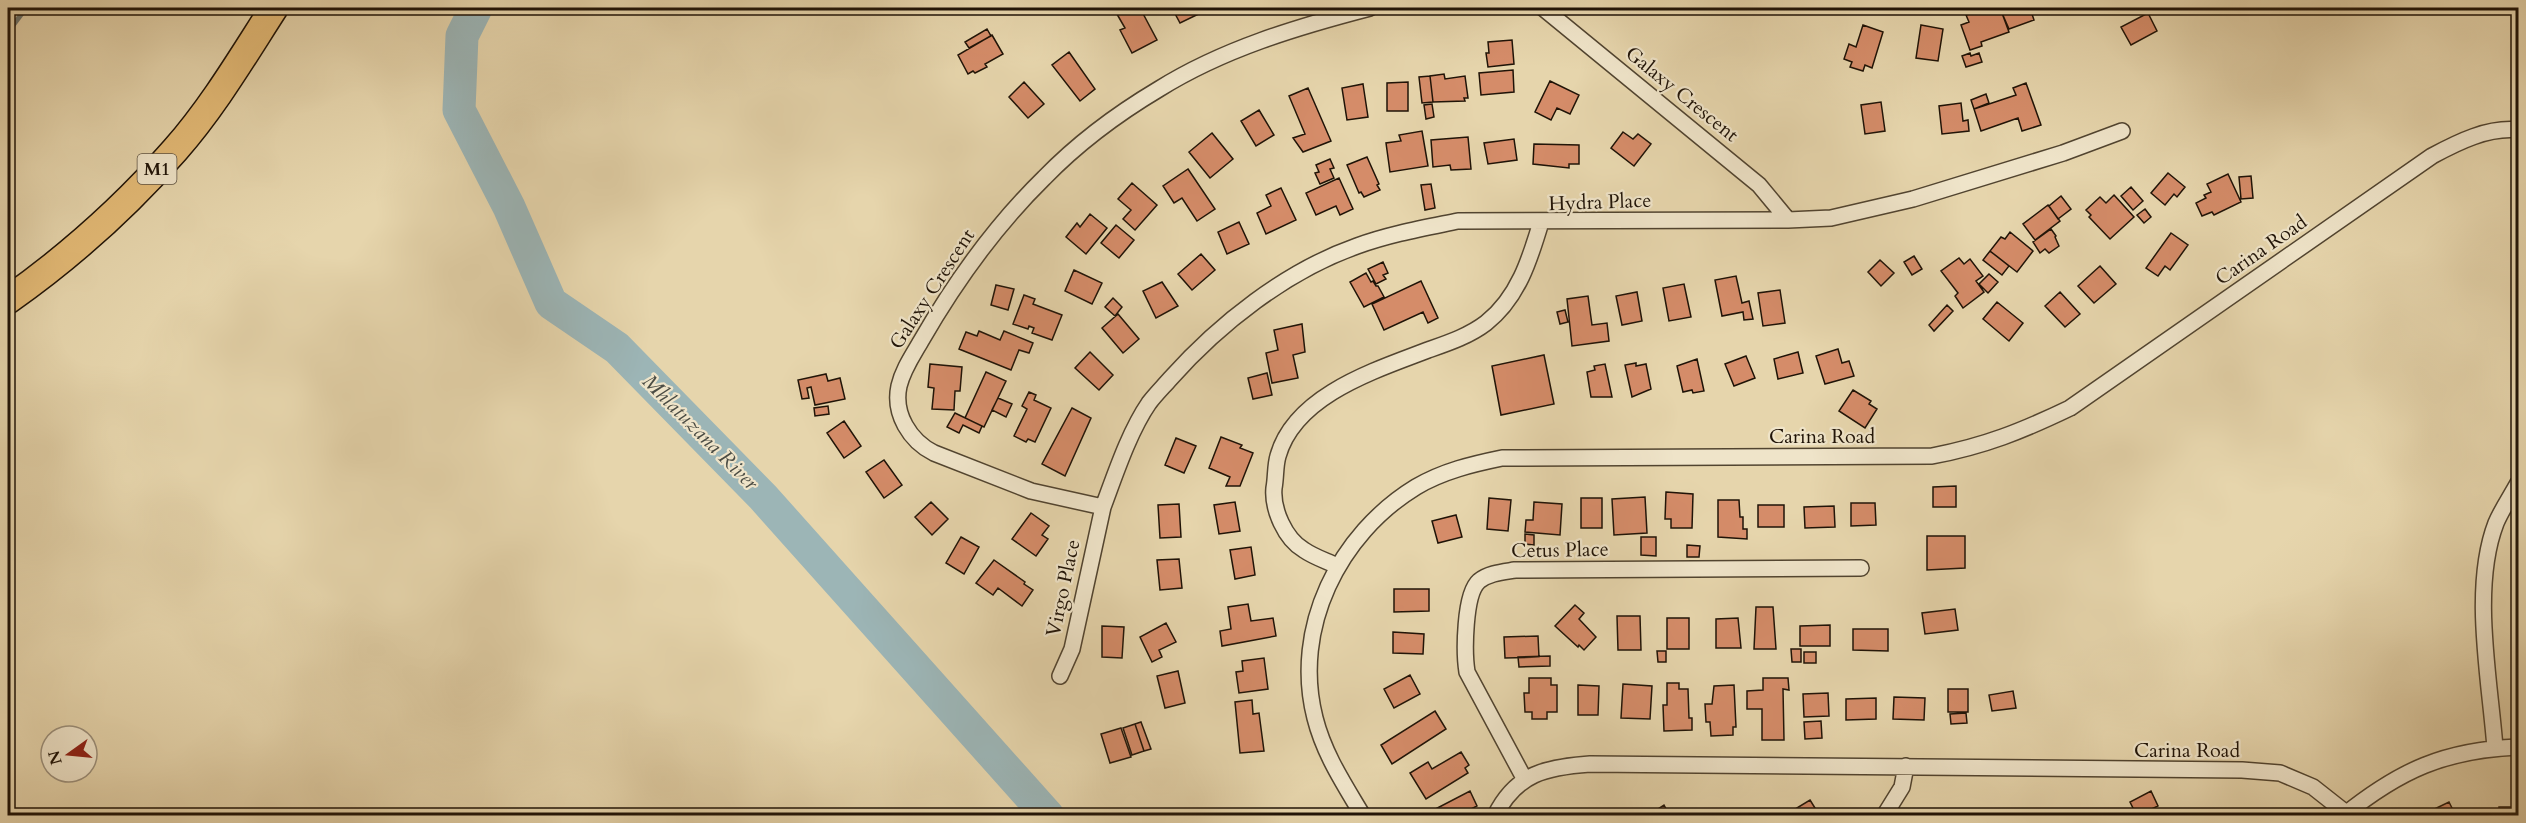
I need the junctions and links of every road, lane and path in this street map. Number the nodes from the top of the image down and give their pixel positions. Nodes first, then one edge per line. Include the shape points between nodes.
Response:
1 (274, 8) edge
2 (1370, 8) edge
3 (1543, 8) edge
4 (2518, 130) edge
5 (2122, 131) dead end
6 (1788, 220) junction
7 (1541, 222) junction
8 (8, 300) edge
9 (2518, 483) edge
10 (1103, 507) junction
11 (1337, 566) junction
12 (1861, 568) dead end
13 (1060, 676) dead end
14 (2518, 747) edge
15 (2495, 748) junction
16 (1906, 766) junction
17 (1525, 780) junction
18 (2345, 814) edge
19 (1363, 816) edge
20 (1495, 816) edge
21 (1884, 816) edge

1 - 8 highway, M1 via 227,81 176,149 76,248
2 - 10 street, Galaxy Crescent via 1229,51 1160,88 1094,132 1044,177 999,227 937,314 905,370 898,402 903,423 922,447 1031,491
3 - 6 street, Galaxy Crescent via 1759,184
4 - 11 street, Carina Road via 2464,139 2432,156 2070,408 2015,434 1932,456 1502,458 1456,468 1416,487 1366,526
5 - 6 street, Hydra Place via 1913,199 1831,218
6 - 7 street, Hydra Place
7 - 10 street via 1458,221 1355,246 1306,270 1248,306 1195,351 1149,404
7 - 11 street, Hydra Place via 1530,261 1515,290 1487,322 1470,334 1340,387 1314,404 1293,426 1278,456 1274,496 1283,528 1303,550
9 - 15 street via 2496,523 2485,565 2483,605
10 - 13 street, Virgo Place via 1072,648
11 - 19 street, Carina Road via 1314,624 1310,678 1315,716 1327,756
12 - 17 street, Cetus Place via 1515,570 1499,572 1478,582 1469,608 1467,672
14 - 15 street
15 - 18 street via 2426,763
16 - 17 street, Carina Road via 1590,764 1550,768
16 - 18 street, Carina Road via 2280,773 2313,787
16 - 21 street via 1902,787
17 - 20 street, Carina Road

